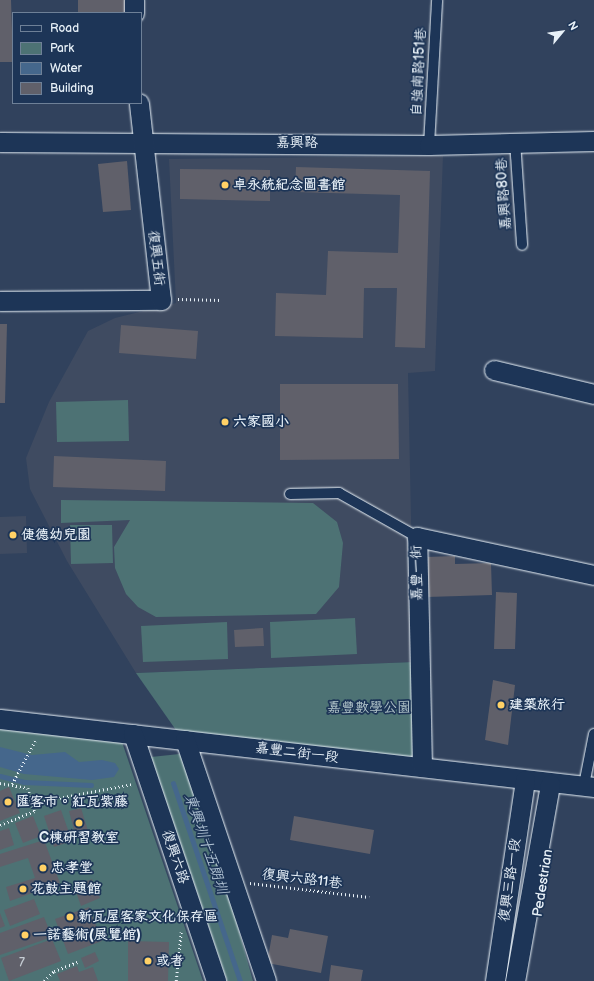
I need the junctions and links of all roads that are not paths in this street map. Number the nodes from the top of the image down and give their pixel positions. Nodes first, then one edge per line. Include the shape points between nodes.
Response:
1 (134, 0) edge
2 (437, 0) edge
3 (134, 12) edge
4 (139, 104) edge
5 (515, 141) junction
6 (594, 141) edge
7 (0, 142) edge
8 (141, 142) junction
9 (429, 144) junction
10 (522, 245) dead end
11 (0, 301) edge
12 (494, 370) dead end
13 (594, 394) edge
14 (290, 494) dead end
15 (417, 537) junction
16 (594, 575) edge
17 (0, 719) edge
18 (133, 734) junction
19 (594, 734) edge
20 (185, 740) junction
21 (422, 767) junction
22 (525, 780) junction
23 (554, 784) junction
24 (589, 786) edge
25 (216, 981) edge
26 (266, 981) edge
27 (495, 981) edge
28 (515, 981) edge
29 (526, 981) edge

1 - 3 street
2 - 9 lane, 自強南路151巷
4 - 8 street, 復興五街
5 - 6 street, 嘉興路
5 - 9 street, 嘉興路
5 - 10 lane, 嘉興路80巷
7 - 8 street, 嘉興路
8 - 9 street, 嘉興路
8 - 11 street, 復興五街 via 161,300
12 - 13 street
14 - 15 lane via 339,493
15 - 16 street, 嘉豐一街
15 - 21 street, 嘉豐一街
17 - 18 street, 嘉豐二街一段
18 - 20 street, 嘉豐二街一段
18 - 25 street, 復興六路
19 - 24 lane
20 - 21 street, 嘉豐二街一段
20 - 26 street
21 - 22 street, 嘉豐二街一段
22 - 23 street, 嘉豐二街一段
22 - 27 street, 復興三路一段
23 - 24 street, 嘉豐二街一段
23 - 28 street, 復興三路一段
23 - 29 street, Pedestrian

